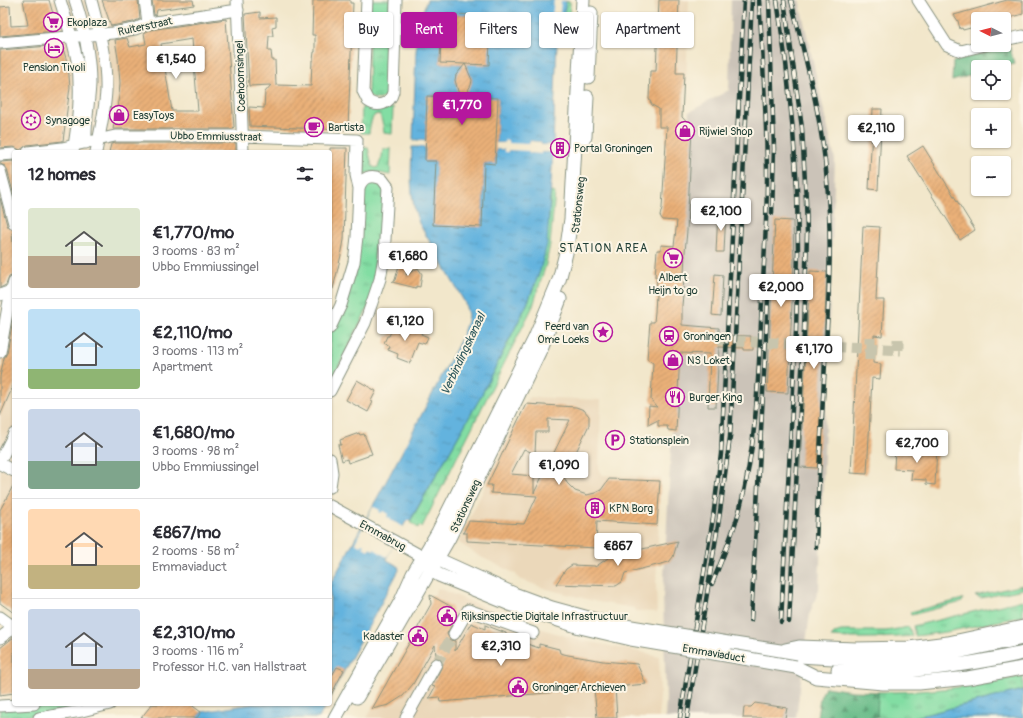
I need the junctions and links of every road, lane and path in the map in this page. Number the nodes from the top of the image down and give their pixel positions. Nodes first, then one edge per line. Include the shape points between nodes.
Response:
1 (60, 0) edge
2 (75, 0) edge
3 (91, 0) edge
4 (145, 0) edge
5 (367, 0) edge
6 (396, 0) edge
7 (583, 0) edge
8 (592, 0) edge
9 (918, 0) edge
10 (237, 5) edge
11 (148, 23) junction
12 (100, 34) junction
13 (86, 35) junction
14 (1023, 36) edge
15 (71, 37) junction
16 (1011, 39) edge
17 (0, 43) edge
18 (971, 48) edge
19 (243, 136) junction
20 (98, 140) junction
21 (85, 147) edge
22 (73, 149) edge
23 (58, 150) edge
24 (96, 150) edge
25 (244, 150) edge
26 (12, 154) edge
27 (0, 155) edge
28 (0, 171) edge
29 (359, 188) junction
30 (12, 216) edge
31 (12, 288) edge
32 (12, 293) edge
33 (0, 294) edge
34 (332, 324) edge
35 (0, 352) edge
36 (332, 387) edge
37 (12, 438) edge
38 (0, 462) edge
39 (12, 470) edge
40 (332, 507) edge
41 (423, 557) junction
42 (434, 565) junction
43 (512, 599) junction
44 (0, 617) edge
45 (12, 623) edge
46 (12, 626) edge
47 (1023, 627) edge
48 (533, 633) dead end
49 (454, 634) tunnel mouth
50 (0, 638) edge
51 (1023, 638) edge
52 (1023, 653) edge
53 (436, 664) tunnel mouth
54 (833, 664) junction
55 (1023, 668) edge
56 (12, 705) edge
57 (0, 706) edge
58 (102, 706) edge
59 (39, 718) edge
60 (335, 718) edge
61 (345, 718) edge
62 (406, 718) edge

1 - 15 street
2 - 13 street
3 - 12 street
4 - 11 street
5 - 6 street via 363,91 368,101 378,105 388,102 393,92
7 - 41 main road, Stationsweg via 571,219 568,246 559,280 535,338
8 - 42 main road, Stationsweg via 582,170 575,236 565,283 542,346
9 - 18 street via 947,45 960,51
10 - 11 street, Ruiterstraat
10 - 19 street, Coehoornsingel
11 - 12 street, Ruiterstraat via 135,29
12 - 13 street, Ruiterstraat
12 - 20 street via 106,85
13 - 15 street, Ruiterstraat
13 - 21 street via 90,82
14 - 16 street
15 - 17 street, Ruiterstraat
15 - 22 street via 77,59 79,82 79,106
19 - 20 street, Ubbo Emmiusstraat via 115,136
19 - 25 street, Coehoornsingel
19 - 29 street, Ubbo Emmiusstraat via 357,140 356,175
20 - 21 street, Ubbo Emmiusstraat
20 - 24 street
21 - 22 street, Ubbo Emmiusstraat
22 - 23 street, Ubbo Emmiusstraat
26 - 27 street
28 - 30 street
29 - 34 street via 354,262 341,305
29 - 36 street via 364,180 370,177 382,179 388,187 384,257 365,323
31 - 33 street
32 - 35 street
37 - 38 street
38 - 39 street
40 - 41 street, Emmabrug
41 - 42 main road, Emmabrug
41 - 60 main road, Stationsweg via 401,602
42 - 43 main road, Emmaviaduct via 453,582
42 - 61 main road, Stationsweg
43 - 54 main road, Emmaviaduct, bridge via 608,623 780,651
43 - 54 main road, Emmaviaduct, bridge via 580,627 631,639 796,667
44 - 45 street
46 - 50 street
47 - 54 main road via 934,645 882,649
48 - 49 street via 468,610
51 - 54 main road, Emmaviaduct via 943,655
52 - 54 main road, Emmaviaduct via 937,669 903,672 856,672
53 - 62 street
54 - 55 main road via 883,683 919,683 980,677
56 - 57 street
58 - 59 street

